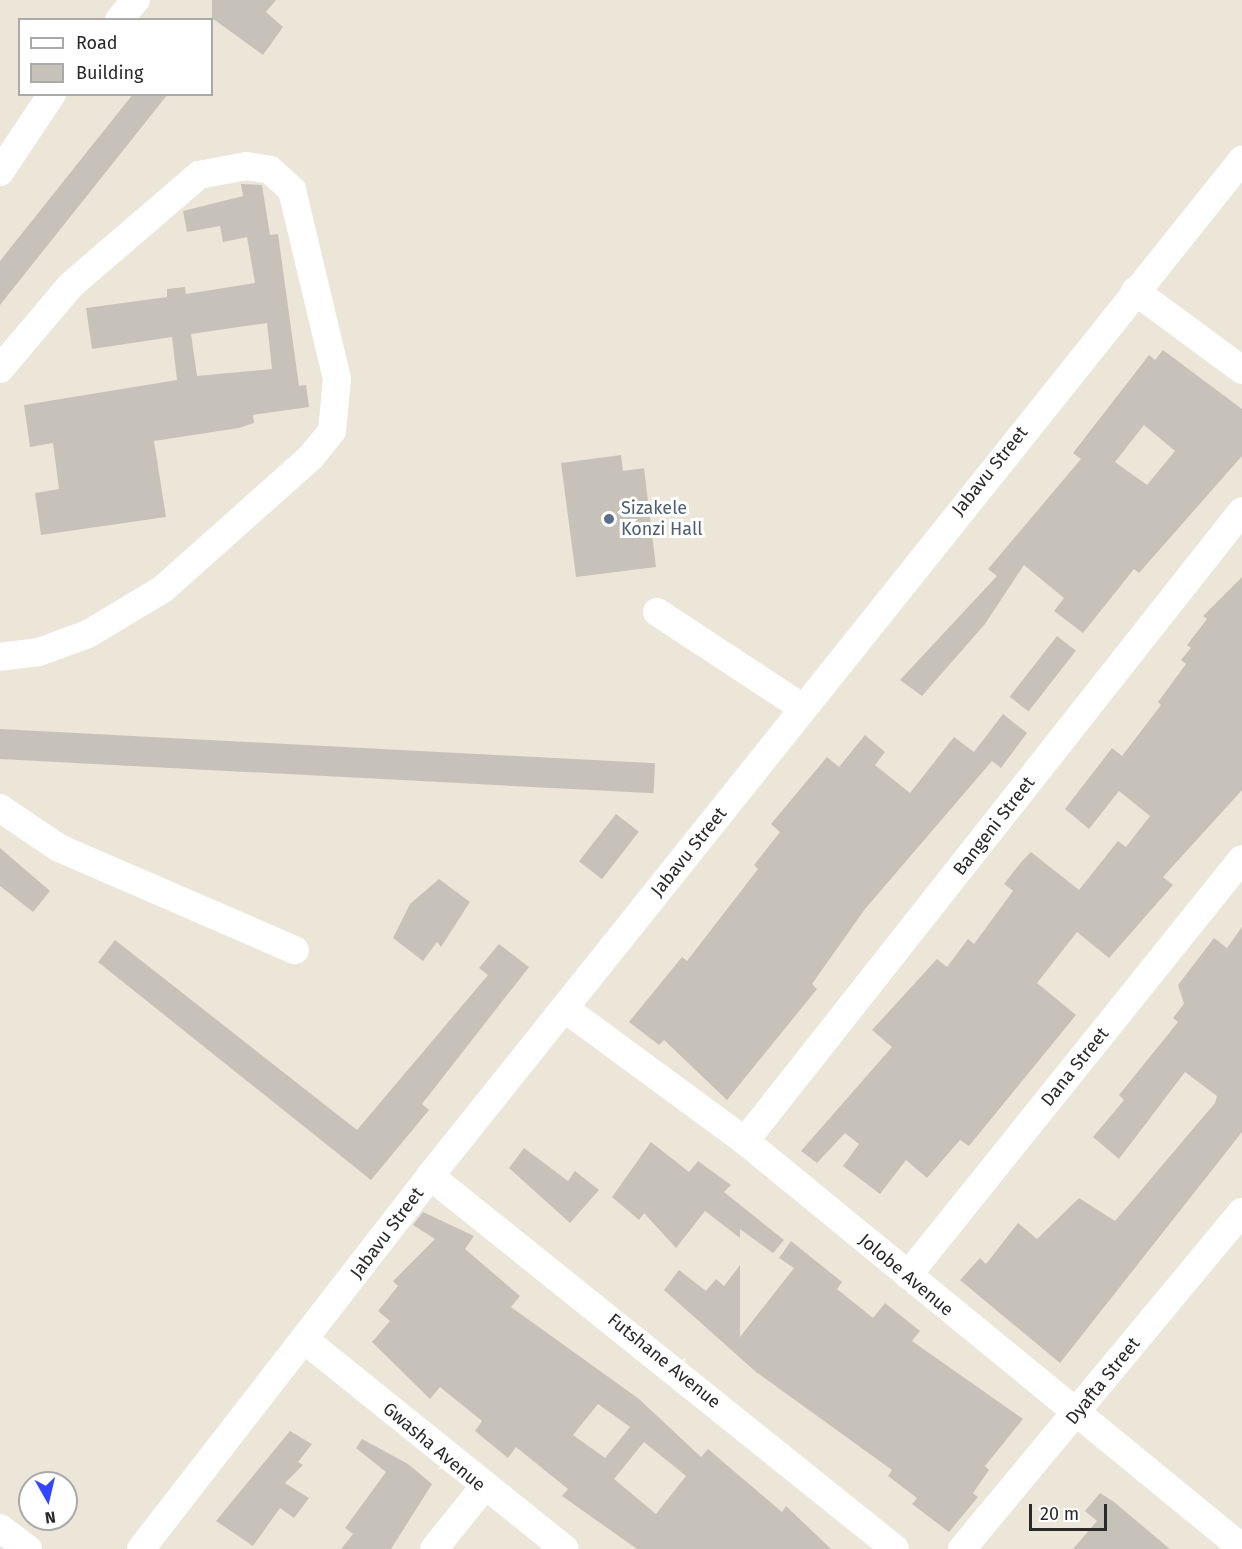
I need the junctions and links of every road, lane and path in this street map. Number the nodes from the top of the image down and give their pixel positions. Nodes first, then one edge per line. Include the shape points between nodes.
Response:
1 (136, 0) edge
2 (121, 18) edge
3 (51, 96) edge
4 (1242, 160) edge
5 (0, 172) edge
6 (1135, 291) junction
7 (0, 369) edge
8 (1242, 370) edge
9 (1242, 511) edge
10 (657, 612) dead end
11 (0, 657) edge
12 (804, 708) junction
13 (0, 808) edge
14 (1242, 858) edge
15 (295, 950) dead end
16 (564, 1008) junction
17 (745, 1141) junction
18 (430, 1176) junction
19 (1242, 1212) edge
20 (908, 1275) junction
21 (306, 1341) junction
22 (1074, 1416) junction
23 (483, 1488) junction
24 (0, 1528) edge
25 (1242, 1548) edge
26 (28, 1549) edge
27 (141, 1549) edge
28 (434, 1549) edge
29 (565, 1549) edge
30 (895, 1549) edge
31 (962, 1549) edge

1 - 2 street
3 - 5 street
4 - 6 street, Jabavu Street
6 - 8 street
6 - 12 street, Jabavu Street
7 - 11 street via 71,285 199,175 246,166 270,170 292,190 337,379 332,431 311,458 163,589 88,634 39,652
9 - 17 street, Bangeni Street
10 - 12 street
12 - 16 street, Jabavu Street
13 - 15 street via 59,848
14 - 20 street, Dana Street
16 - 17 street, Jolobe Avenue
16 - 18 street, Jabavu Street
17 - 20 street, Jolobe Avenue
18 - 21 street, Jabavu Street
18 - 30 street, Futshane Avenue
19 - 22 street, Dyafta Street
20 - 22 street, Jolobe Avenue
21 - 23 street, Gwasha Avenue
21 - 27 street, Jabavu Street
22 - 25 street, Jolobe Avenue
22 - 31 street, Dyafta Street
23 - 28 street
23 - 29 street, Gwasha Avenue
24 - 26 street

